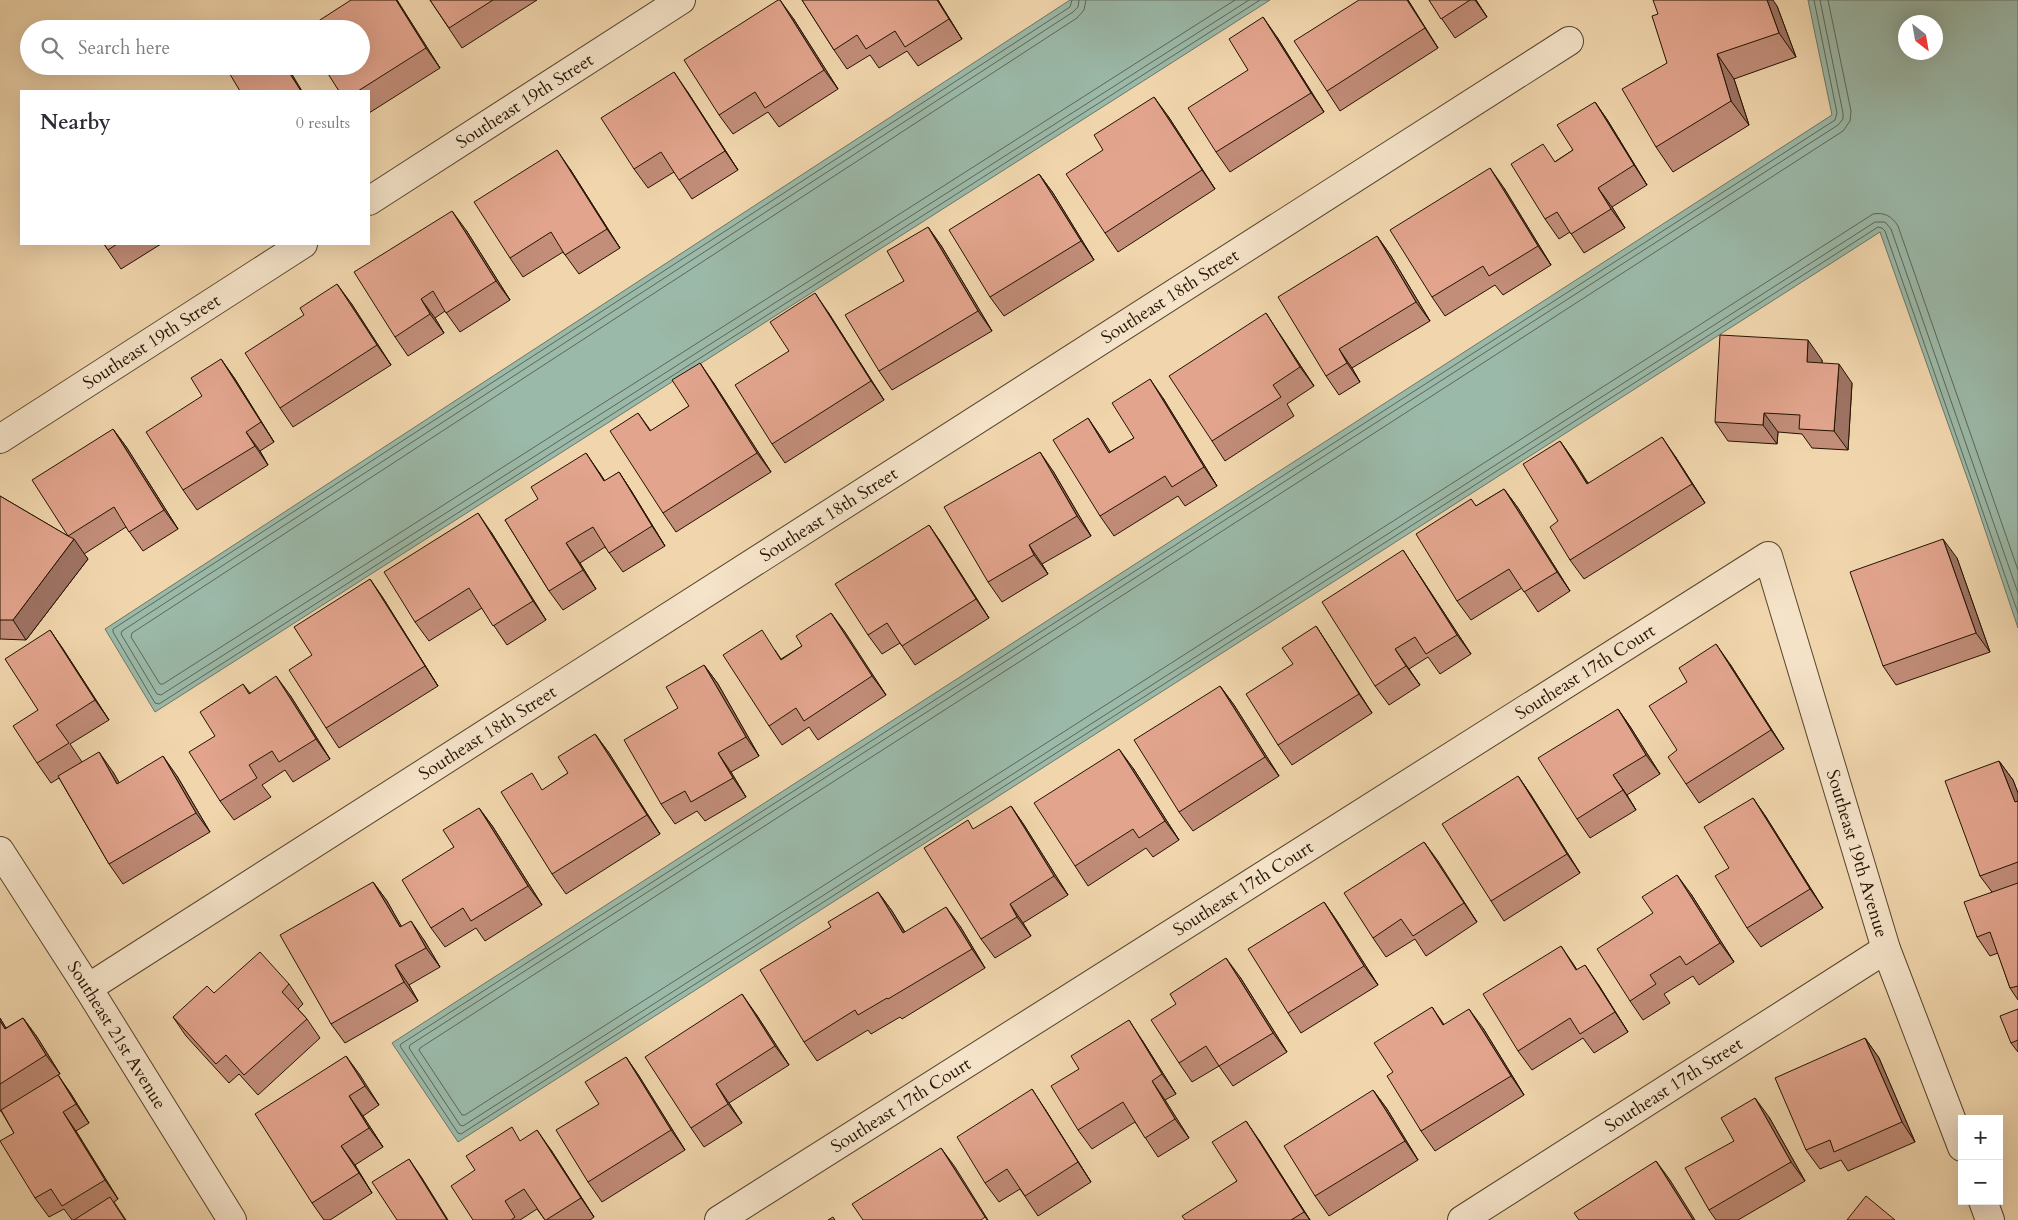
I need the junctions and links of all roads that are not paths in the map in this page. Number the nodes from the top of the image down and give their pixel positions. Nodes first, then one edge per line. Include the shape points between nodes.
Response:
1 (681, 0) edge
2 (1569, 41) dead end
3 (370, 200) edge
4 (301, 245) edge
5 (0, 439) edge
6 (1768, 556) joint
7 (0, 851) edge
8 (1886, 949) junction
9 (88, 988) junction
10 (1958, 1137) edge
11 (1984, 1205) edge
12 (232, 1220) edge
13 (719, 1220) edge
14 (1462, 1220) edge
15 (1990, 1220) edge

1 - 3 street, Southeast 19th Street
2 - 9 street, Southeast 18th Street
4 - 5 street, Southeast 19th Street
6 - 8 street, Southeast 19th Avenue
6 - 13 street, Southeast 17th Court
7 - 9 street, Southeast 21st Avenue
8 - 10 street, Southeast 19th Avenue
8 - 14 street, Southeast 17th Street
9 - 12 street, Southeast 21st Avenue
11 - 15 street

